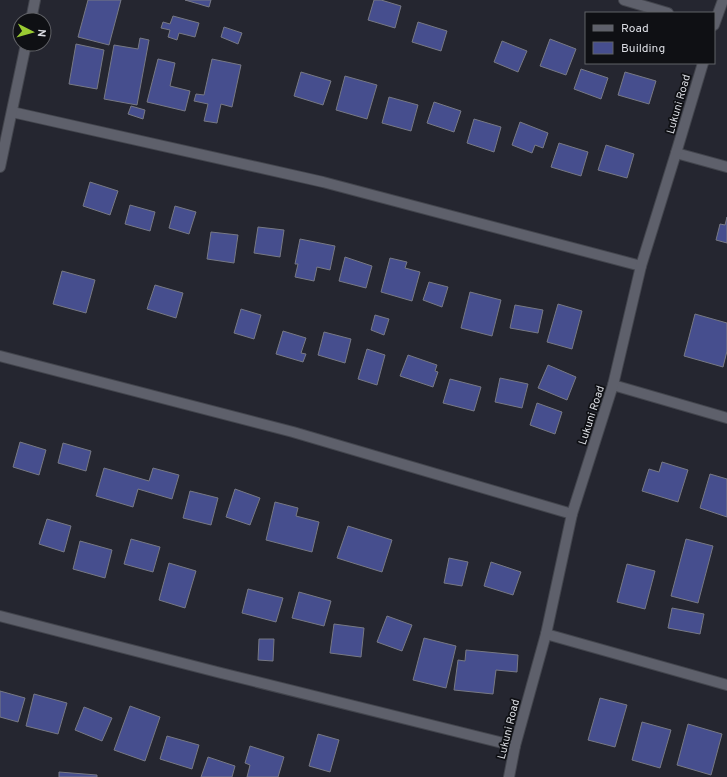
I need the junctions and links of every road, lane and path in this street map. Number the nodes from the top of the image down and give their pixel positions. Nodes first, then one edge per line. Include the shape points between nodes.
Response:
1 (35, 0) edge
2 (624, 0) edge
3 (723, 0) edge
4 (33, 12) edge
5 (665, 12) edge
6 (715, 22) edge
7 (24, 52) edge
8 (703, 64) edge
9 (12, 112) junction
10 (676, 153) junction
11 (0, 167) edge
12 (727, 167) edge
13 (641, 266) junction
14 (0, 356) edge
15 (613, 385) junction
16 (727, 418) edge
17 (572, 514) junction
18 (0, 616) edge
19 (546, 634) junction
20 (727, 685) edge
21 (515, 746) junction
22 (509, 777) edge

1 - 4 street
2 - 5 street
3 - 6 street
7 - 9 street
8 - 10 street, Lukuni Road
9 - 11 street
9 - 13 street via 323,182
10 - 12 street
10 - 13 street, Lukuni Road
13 - 15 street, Lukuni Road
14 - 17 street via 293,432
15 - 16 street
15 - 17 street, Lukuni Road
17 - 19 street, Lukuni Road
18 - 21 street
19 - 20 street
19 - 21 street, Lukuni Road
21 - 22 street, Lukuni Road

